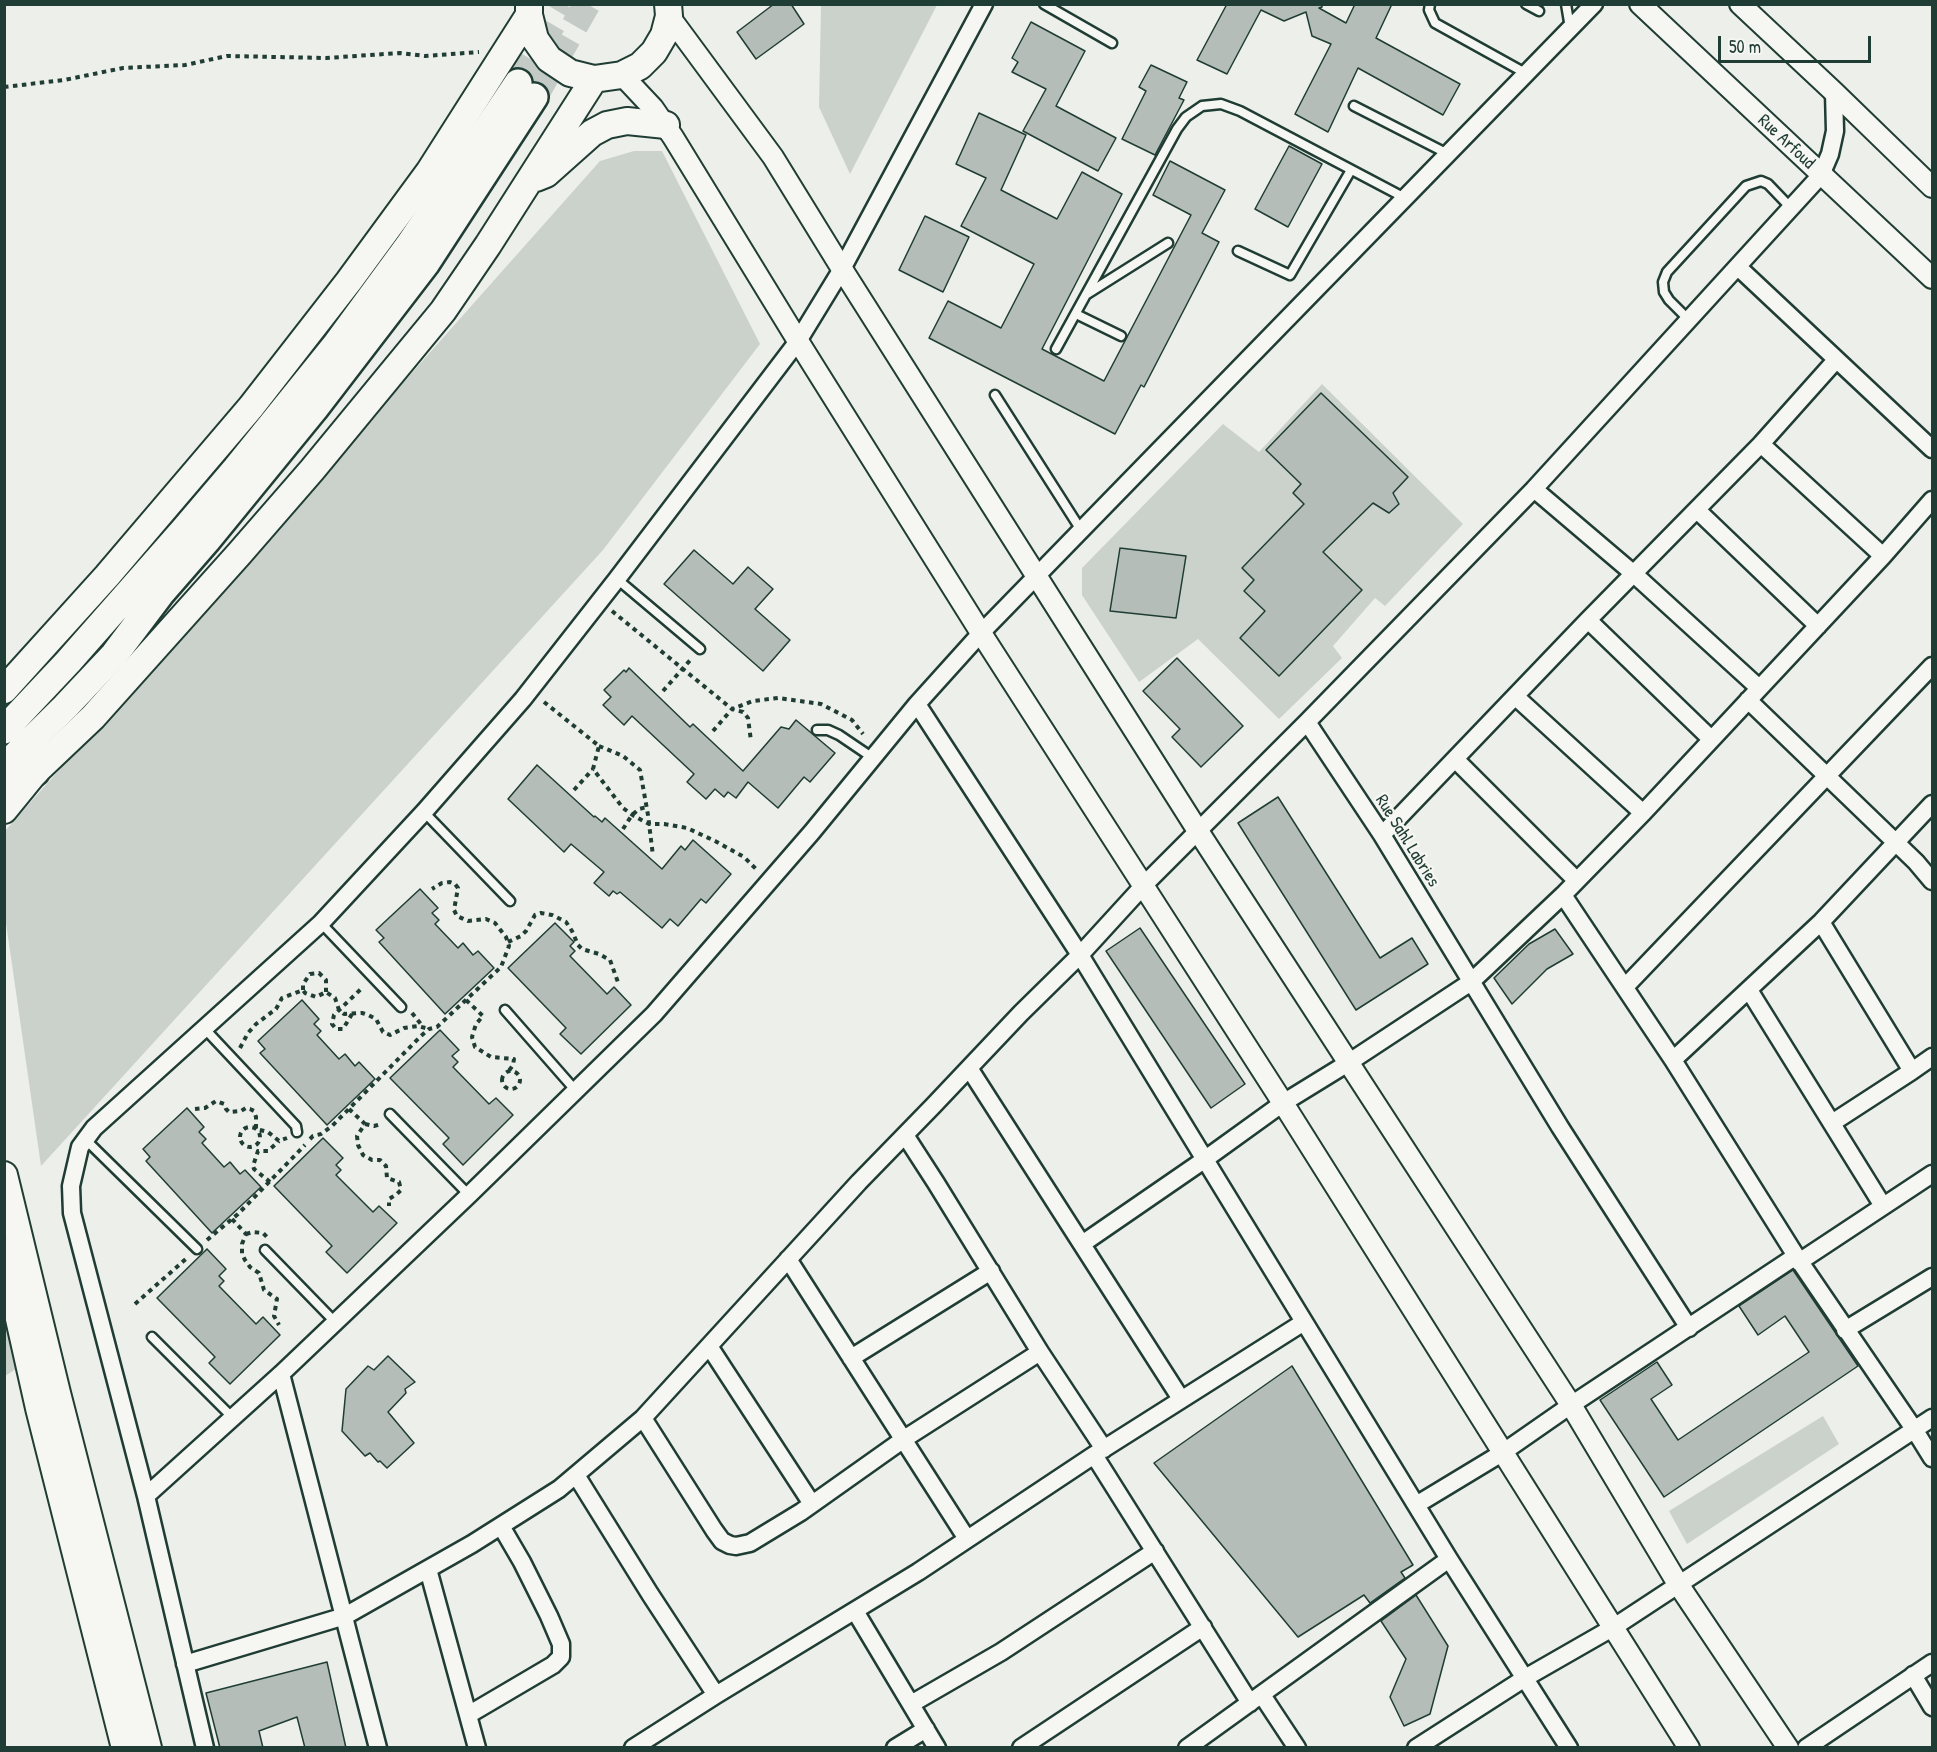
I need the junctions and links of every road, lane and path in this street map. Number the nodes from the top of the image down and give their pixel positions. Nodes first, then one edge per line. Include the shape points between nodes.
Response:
1 (984, 4) edge
2 (1044, 4) edge
3 (1430, 4) edge
4 (1526, 4) edge
5 (1566, 4) edge
6 (1594, 4) edge
7 (1640, 4) edge
8 (1740, 4) edge
9 (529, 10) edge
10 (669, 10) edge
11 (1539, 11) dead end
12 (1570, 29) junction
13 (1112, 43) dead end
14 (507, 49) junction
15 (1527, 74) junction
16 (622, 75) junction
17 (594, 79) junction
18 (4, 87) edge
19 (1834, 92) junction
20 (1354, 106) dead end
21 (666, 125) junction
22 (1448, 154) junction
23 (1351, 170) junction
24 (1821, 175) junction
25 (528, 182) junction
26 (1932, 187) edge
27 (1405, 198) junction
28 (1791, 209) junction
29 (1168, 243) dead end
30 (1238, 251) dead end
31 (1738, 267) junction
32 (842, 269) junction
33 (1932, 278) edge
34 (1086, 294) junction
35 (1076, 314) junction
36 (1689, 320) junction
37 (1121, 336) dead end
38 (798, 341) junction
39 (1056, 349) dead end
40 (1836, 360) junction
41 (995, 395) dead end
42 (1761, 444) junction
43 (1932, 449) edge
44 (1534, 489) junction
45 (1932, 500) edge
46 (1697, 510) junction
47 (1081, 530) junction
48 (1883, 556) junction
49 (1634, 574) junction
50 (1036, 575) junction
51 (617, 579) junction
52 (599, 601) junction
53 (1588, 620) junction
54 (1818, 626) junction
55 (981, 633) junction
56 (700, 649) joint
57 (1932, 666) edge
58 (684, 669) junction
59 (1759, 687) junction
60 (4, 690) edge
61 (530, 690) junction
62 (663, 692) dead end
63 (1516, 697) junction
64 (1748, 700) junction
65 (917, 704) junction
66 (732, 709) junction
67 (1307, 722) junction
68 (4, 730) edge
69 (817, 730) dead end
70 (713, 731) dead end
71 (1711, 740) junction
72 (751, 741) dead end
73 (599, 746) junction
74 (866, 753) junction
75 (1455, 759) junction
76 (4, 767) edge
77 (593, 770) junction
78 (35, 772) junction
79 (1827, 777) junction
80 (574, 790) dead end
81 (4, 794) edge
82 (1932, 804) edge
83 (646, 807) junction
84 (4, 810) edge
85 (424, 812) junction
86 (1643, 813) junction
87 (632, 815) junction
88 (649, 824) junction
89 (623, 829) dead end
90 (1198, 831) junction
91 (1382, 835) junction
92 (1895, 843) junction
93 (653, 856) dead end
94 (1576, 880) junction
95 (769, 881) junction
96 (1932, 881) edge
97 (1144, 885) junction
98 (432, 890) dead end
99 (1563, 895) junction
100 (510, 901) dead end
101 (1821, 922) junction
102 (321, 923) junction
103 (507, 942) junction
104 (1080, 955) junction
105 (373, 977) junction
106 (1471, 982) junction
107 (619, 985) dead end
108 (1625, 987) junction
109 (303, 990) junction
110 (1749, 990) junction
111 (326, 992) junction
112 (466, 1000) junction
113 (401, 1007) dead end
114 (339, 1010) junction
115 (505, 1010) dead end
116 (352, 1014) junction
117 (203, 1028) junction
118 (429, 1029) junction
119 (230, 1056) junction
120 (1932, 1058) edge
121 (1673, 1060) junction
122 (1348, 1063) junction
123 (969, 1068) junction
124 (1912, 1071) junction
125 (508, 1072) junction
126 (576, 1091) junction
127 (1283, 1103) junction
128 (195, 1109) dead end
129 (349, 1110) junction
130 (390, 1114) dead end
131 (1832, 1123) junction
132 (255, 1129) junction
133 (297, 1132) junction
134 (905, 1135) junction
135 (311, 1138) junction
136 (86, 1140) junction
137 (279, 1141) junction
138 (1204, 1160) junction
139 (1932, 1174) edge
140 (4, 1175) edge
141 (270, 1182) junction
142 (469, 1195) junction
143 (389, 1206) dead end
144 (1883, 1206) junction
145 (232, 1219) junction
146 (1082, 1244) junction
147 (197, 1249) junction
148 (265, 1250) dead end
149 (4, 1252) edge
150 (788, 1259) junction
151 (1797, 1259) junction
152 (991, 1271) junction
153 (1932, 1277) edge
154 (135, 1304) dead end
155 (335, 1322) junction
156 (1304, 1322) junction
157 (279, 1325) dead end
158 (1689, 1328) junction
159 (1845, 1329) junction
160 (152, 1337) dead end
161 (709, 1346) junction
162 (1040, 1352) junction
163 (851, 1358) junction
164 (281, 1374) junction
165 (1181, 1400) junction
166 (1571, 1405) junction
167 (233, 1418) junction
168 (643, 1418) junction
169 (1932, 1418) edge
170 (1914, 1429) junction
171 (904, 1439) junction
172 (1099, 1452) junction
173 (1502, 1453) junction
174 (1932, 1458) edge
175 (576, 1475) junction
176 (146, 1496) junction
177 (812, 1504) junction
178 (1416, 1505) junction
179 (501, 1526) junction
180 (967, 1539) junction
181 (1155, 1551) junction
182 (1449, 1559) junction
183 (428, 1569) junction
184 (1678, 1584) junction
185 (855, 1611) junction
186 (345, 1616) junction
187 (1614, 1627) junction
188 (1203, 1628) junction
189 (186, 1664) junction
190 (1932, 1664) edge
191 (1913, 1676) junction
192 (1525, 1678) junction
193 (716, 1695) junction
194 (1256, 1699) junction
195 (911, 1704) junction
196 (1932, 1707) edge
197 (468, 1715) junction
198 (926, 1730) junction
199 (634, 1747) edge
200 (125, 1748) edge
201 (148, 1748) edge
202 (205, 1748) edge
203 (378, 1748) edge
204 (477, 1748) edge
205 (895, 1748) edge
206 (937, 1748) edge
207 (1021, 1748) edge
208 (1187, 1748) edge
209 (1297, 1748) edge
210 (1416, 1748) edge
211 (1569, 1748) edge
212 (1689, 1748) edge
213 (1788, 1748) edge
214 (1806, 1748) edge

1 - 32 street
2 - 13 lane
3 - 15 lane via 1435,23
4 - 11 lane
5 - 12 lane
6 - 12 street
7 - 24 street, Rue Arfoud
8 - 19 street
9 - 14 main road
9 - 17 main road via 535,39 549,59 570,73
10 - 16 main road via 664,35 654,52 640,66
10 - 32 street via 773,157
12 - 15 street
14 - 18 path via 425,56 227,56 185,65 123,68
14 - 60 main road via 429,172 251,407
15 - 22 street
16 - 17 main road
16 - 21 street
17 - 25 main road
19 - 24 street via 1835,131
19 - 26 street
20 - 22 lane
21 - 25 main road via 627,121 607,125 581,141 546,174
21 - 38 street
22 - 27 street
23 - 27 lane
23 - 30 lane via 1290,275
23 - 34 lane via 1240,111 1221,104 1202,106 1177,129
24 - 28 street
24 - 33 street, Rue Arfoud
25 - 78 main road via 443,311 312,470 93,717
27 - 47 street
28 - 31 street
28 - 36 lane via 1761,181 1746,186 1738,194 1667,272 1663,282 1669,300
29 - 34 lane
31 - 36 street
31 - 40 street
32 - 38 street
32 - 50 street
34 - 35 lane
35 - 37 lane
35 - 39 lane
36 - 44 street
38 - 51 street
38 - 55 street
40 - 42 street
40 - 43 street
41 - 47 lane
42 - 46 street
42 - 48 street
44 - 49 street
44 - 67 street
45 - 48 street
46 - 49 street
46 - 54 street
47 - 50 street
48 - 54 street
49 - 53 street
49 - 59 street
50 - 55 street
50 - 90 street
51 - 52 street
51 - 56 lane
52 - 58 path
52 - 61 street
53 - 63 street
53 - 71 street
54 - 59 street
55 - 65 street
55 - 97 street
56 - 58 path
57 - 79 street
58 - 62 path
58 - 66 path
59 - 64 street
61 - 73 path
61 - 85 street
63 - 75 street
63 - 86 street
64 - 71 street
64 - 79 street
65 - 74 street
65 - 104 street
66 - 70 path
66 - 72 path via 743,712 747,718
66 - 74 path via 778,698 821,704 852,720 866,738
67 - 90 street
67 - 91 street, Rue Sahl Labries
68 - 76 highway via 200,512 336,345 526,90 426,263 321,400 114,655
69 - 74 lane via 828,730
71 - 86 street
73 - 77 path
73 - 83 path via 623,756 640,770
74 - 95 street
75 - 91 street
75 - 94 street
77 - 80 path
77 - 87 path
78 - 81 highway
78 - 84 main road
79 - 92 street
79 - 108 street
82 - 92 street
83 - 87 path
83 - 88 path
85 - 100 lane
85 - 102 street
86 - 94 street
87 - 88 path
87 - 89 path
88 - 93 path
88 - 95 path via 687,828 715,841 744,857
90 - 97 street
90 - 122 street
91 - 106 street, Rue Sahl Labries
92 - 96 street
92 - 101 street
94 - 99 street
95 - 126 street via 654,1014
97 - 104 street
97 - 127 street
98 - 103 path via 442,883 455,884 458,888 454,910 458,916 468,921 486,919 495,923
99 - 106 street
99 - 108 street
101 - 110 street
101 - 124 street
102 - 105 lane
102 - 117 street
103 - 107 path via 526,931 535,915 552,915 566,922 582,949 610,960
103 - 112 path via 501,966
104 - 123 street
104 - 138 street
105 - 113 lane
105 - 114 path
106 - 122 street
106 - 158 street, Rue Sahl Labries
108 - 121 street
109 - 111 path via 316,997
109 - 111 path via 310,974 319,973 326,980
109 - 119 path via 282,998
110 - 121 street
110 - 131 street
111 - 114 path via 335,998
112 - 118 path via 437,1027
112 - 125 path via 483,1016 472,1037 475,1047 490,1057 514,1059
114 - 116 path
114 - 116 path via 332,1020 336,1029 343,1029
115 - 126 lane
116 - 118 path via 362,1013 376,1019 383,1032 390,1035 404,1028
117 - 119 lane
117 - 136 street via 94,1128
118 - 129 path
119 - 133 lane via 296,1126
120 - 124 street
121 - 151 street
122 - 127 street
122 - 166 street
123 - 134 street
123 - 146 street
124 - 131 street
125 - 125 path via 502,1081 512,1089 520,1078
126 - 142 street
127 - 138 street
127 - 173 street
128 - 132 path via 216,1101 230,1112 250,1109 256,1117
129 - 135 path
129 - 143 path via 365,1124 357,1136 363,1155 380,1160 386,1166 387,1178 399,1182 401,1190 389,1198
130 - 142 lane
131 - 144 street
132 - 132 path via 241,1131 244,1146 257,1144 259,1134
132 - 137 path via 268,1132
133 - 135 path
133 - 137 path
134 - 150 street
134 - 152 street
135 - 141 path
136 - 147 lane
136 - 176 street via 75,1165 72,1213
137 - 141 path via 268,1151 258,1151 253,1166
138 - 146 street
138 - 156 street
139 - 144 street
140 - 201 main road
141 - 145 path
142 - 155 street
144 - 151 street
145 - 147 path
145 - 157 path via 246,1234 242,1244 245,1260 259,1273 264,1290 277,1299 274,1316
146 - 165 street
147 - 154 path
148 - 155 lane
149 - 200 main road
150 - 161 street
150 - 163 street
151 - 158 street
151 - 159 street
152 - 162 street
152 - 163 street
153 - 159 street
155 - 164 street
156 - 165 street
156 - 178 street
158 - 166 street
159 - 170 street
160 - 167 lane
161 - 168 street
161 - 177 street
162 - 171 street
162 - 172 street
163 - 171 street
164 - 167 street
164 - 186 street
165 - 172 street
166 - 173 street
166 - 184 street
167 - 176 street
168 - 175 street
168 - 177 street via 722,1541 730,1545 750,1543
169 - 170 street
170 - 174 street
170 - 184 street
171 - 177 street
171 - 180 street
172 - 180 street
172 - 181 street
173 - 178 street
173 - 187 street
175 - 179 street
175 - 193 street
176 - 189 street
178 - 182 street
179 - 183 street
179 - 197 street via 549,1616 561,1644 561,1657
180 - 185 street
181 - 188 street
181 - 195 street via 1001,1652
182 - 192 street
182 - 194 street
183 - 186 street
183 - 197 street
184 - 187 street
184 - 213 street
185 - 193 street
185 - 195 street
186 - 189 street
186 - 203 street
187 - 192 street
187 - 212 street
188 - 194 street
188 - 207 street
189 - 202 street
190 - 191 street
191 - 196 street
191 - 214 street
192 - 210 street
192 - 211 street
193 - 199 street
194 - 208 street
194 - 209 street
195 - 198 street
197 - 204 street
198 - 205 street
198 - 206 street

